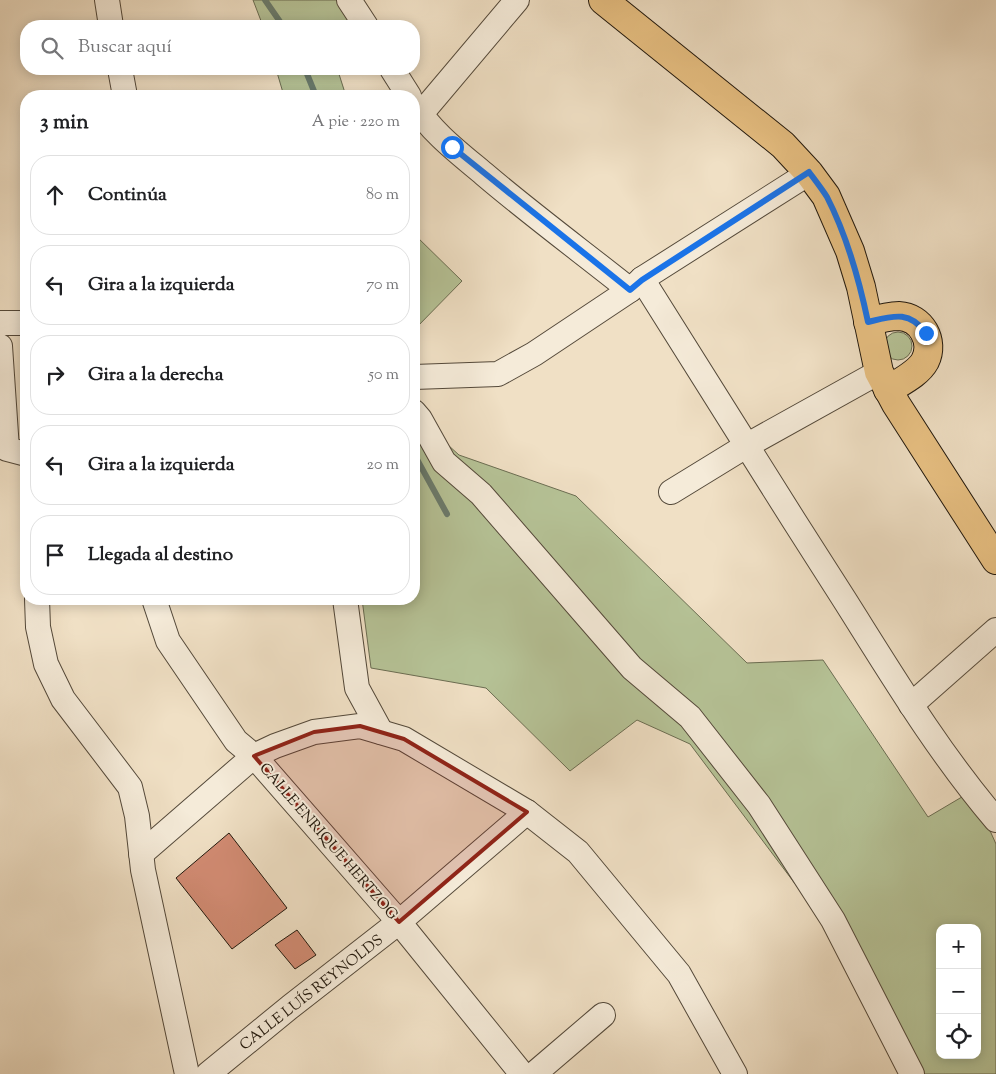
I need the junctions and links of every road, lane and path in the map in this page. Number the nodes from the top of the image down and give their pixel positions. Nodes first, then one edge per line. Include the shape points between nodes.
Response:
1 (106, 0) edge
2 (349, 0) edge
3 (517, 0) edge
4 (603, 0) edge
5 (111, 20) edge
6 (362, 20) edge
7 (121, 75) edge
8 (396, 75) edge
9 (124, 90) edge
10 (405, 90) edge
11 (420, 99) edge
12 (420, 112) edge
13 (809, 172) junction
14 (636, 285) junction
15 (20, 322) edge
16 (868, 322) junction
17 (0, 323) edge
18 (0, 346) edge
19 (420, 377) edge
20 (884, 381) junction
21 (420, 419) edge
22 (746, 446) junction
23 (20, 452) edge
24 (670, 492) dead end
25 (996, 560) edge
26 (37, 605) edge
27 (156, 605) edge
28 (346, 605) edge
29 (996, 630) edge
30 (911, 706) junction
31 (380, 732) junction
32 (254, 756) junction
33 (528, 812) junction
34 (996, 820) edge
35 (141, 854) junction
36 (399, 922) junction
37 (603, 1015) dead end
38 (187, 1074) edge
39 (208, 1074) edge
40 (522, 1074) edge
41 (534, 1074) edge
42 (735, 1074) edge
43 (912, 1074) edge

1 - 5 street
2 - 6 street
3 - 11 street
4 - 13 main road via 783,145
7 - 9 street
8 - 10 street
12 - 14 street via 452,147
13 - 14 street
13 - 16 main road via 826,196 850,251
14 - 19 street via 534,354 498,374
14 - 22 street
15 - 17 street
16 - 20 main road
16 - 20 main road via 901,316 911,319 926,333 928,352 918,369
18 - 23 street via 7,448
20 - 22 street
20 - 25 main road
21 - 43 street via 444,462 481,494 632,668 690,717 759,805 833,920
22 - 24 street
22 - 30 street
26 - 35 street via 46,664 63,699 130,788
27 - 32 street, CALLE ENRIQUE HERTZOG via 168,642 236,741
28 - 31 street via 357,688
29 - 30 street
30 - 34 street via 966,785
31 - 32 street via 360,726 314,732
31 - 33 street via 404,739
32 - 35 street
32 - 36 street, CALLE ENRIQUE HERTZOG
33 - 36 street, CALLE LUÍS REYNOLDS
33 - 42 street via 578,852 679,974
35 - 38 street
36 - 39 street, CALLE LUÍS REYNOLDS
36 - 40 street, CALLE ENRIQUE HERTZOG
37 - 41 street

